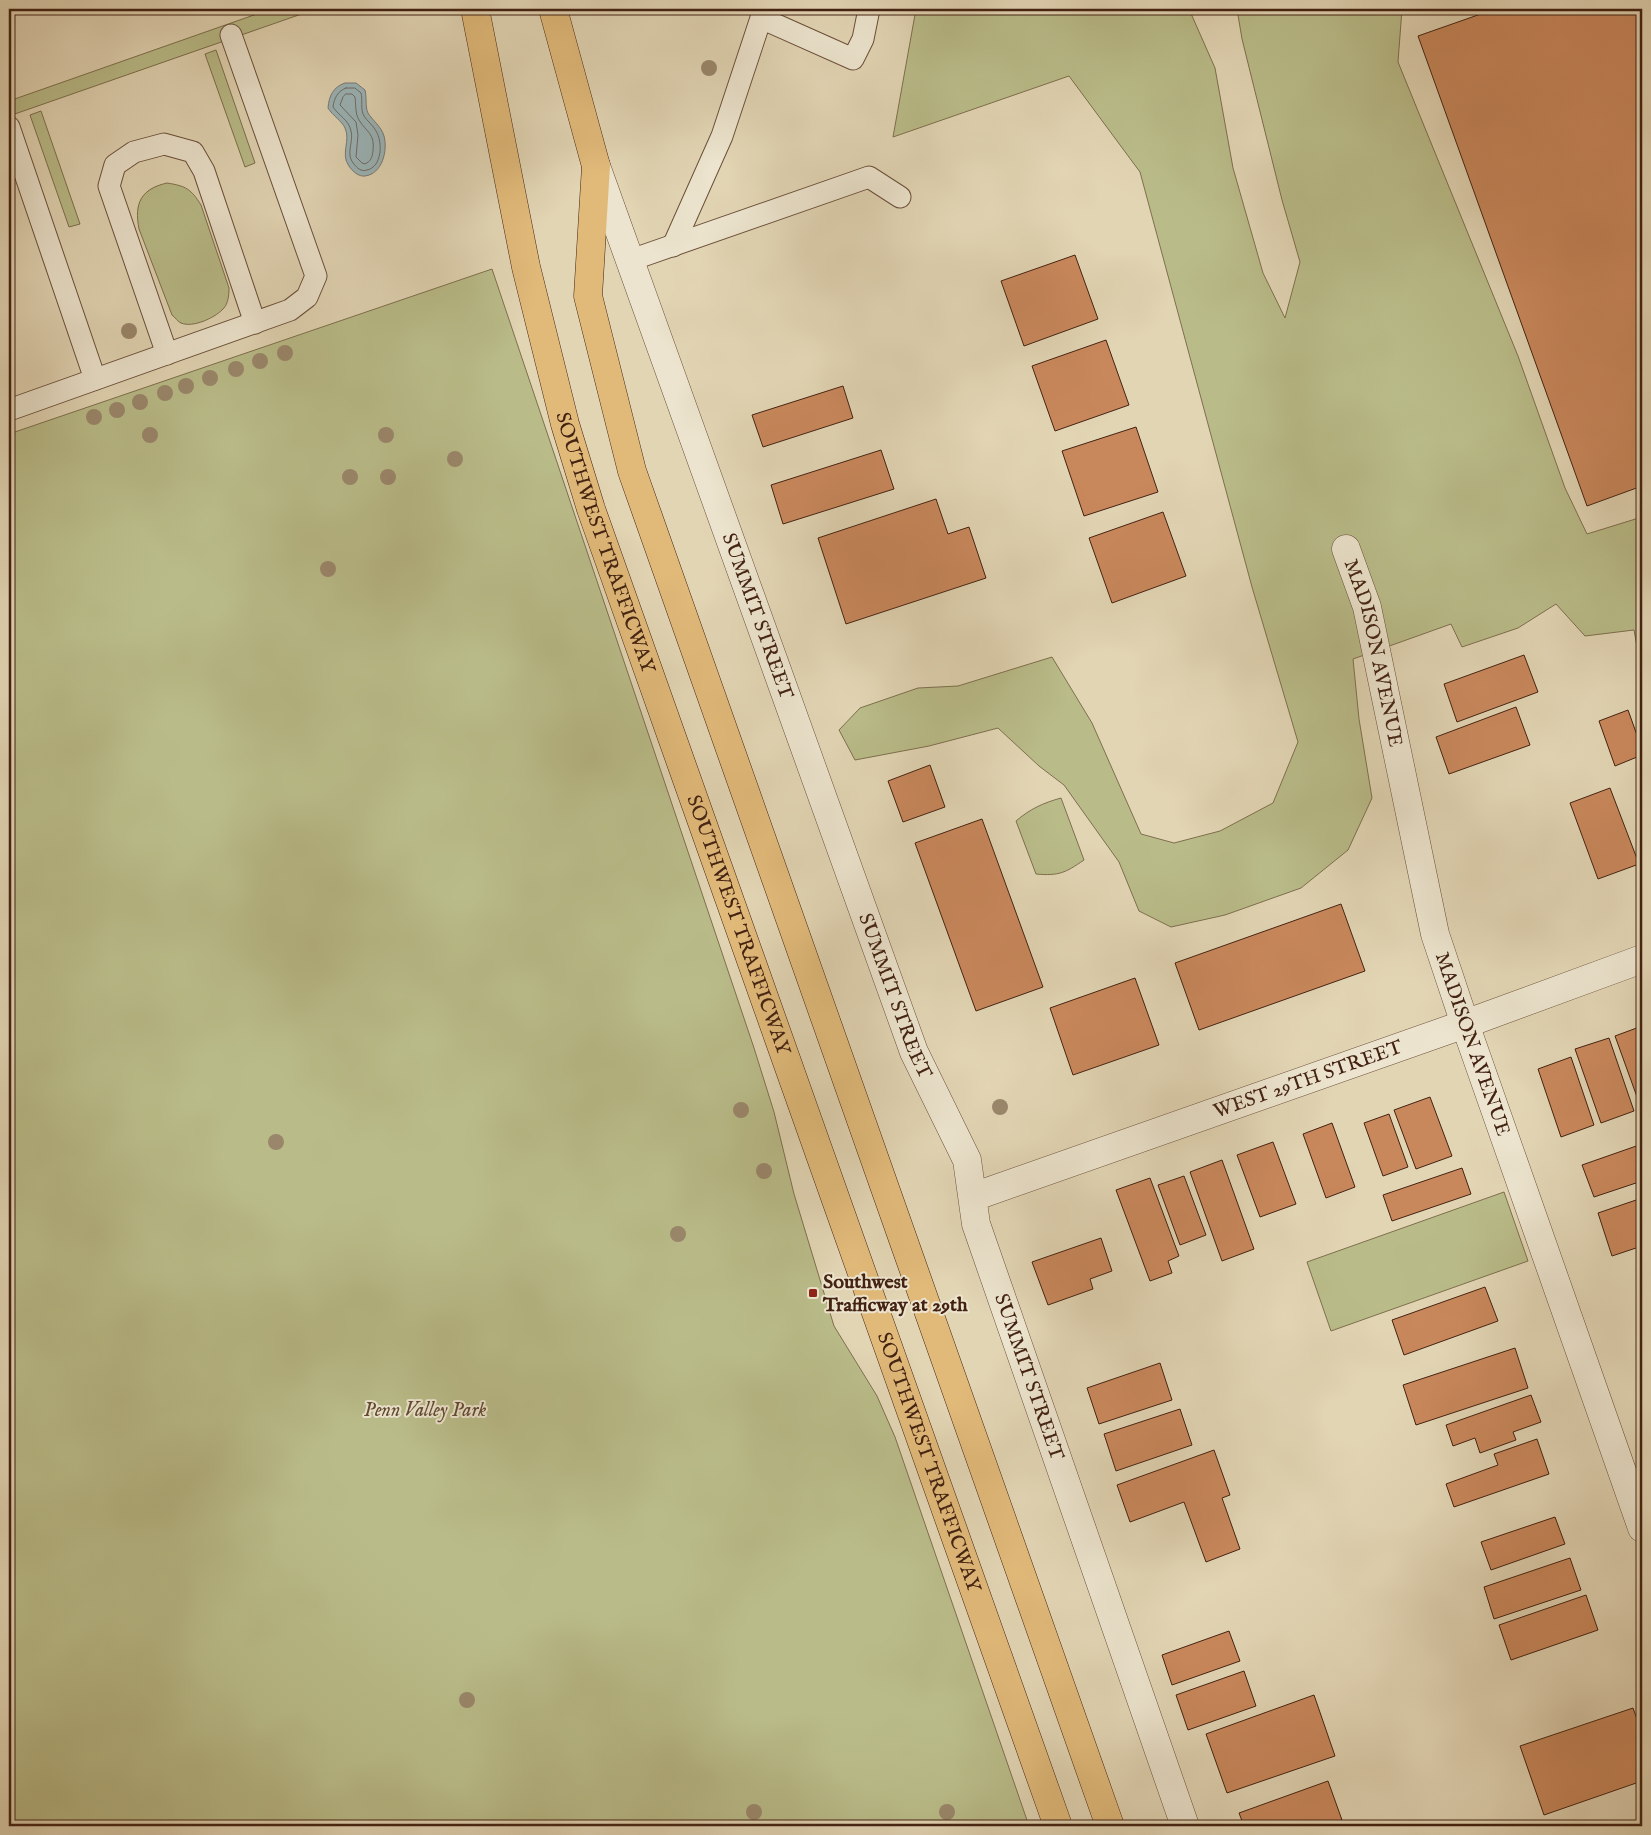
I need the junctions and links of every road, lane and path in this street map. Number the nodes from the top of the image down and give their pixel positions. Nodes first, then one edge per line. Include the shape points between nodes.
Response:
1 (475, 9) edge
2 (553, 9) edge
3 (869, 9) edge
4 (231, 35) dead end
5 (9, 126) edge
6 (596, 166) junction
7 (900, 197) dead end
8 (673, 246) junction
9 (631, 260) junction
10 (255, 322) junction
11 (167, 354) junction
12 (95, 379) junction
13 (9, 410) edge
14 (1346, 549) dead end
15 (1642, 960) edge
16 (1465, 1024) junction
17 (972, 1197) junction
18 (1642, 1528) edge
19 (1058, 1826) edge
20 (1110, 1826) edge
21 (1185, 1826) edge

1 - 19 main road, SOUTHWEST TRAFFICWAY via 526,267 565,424 591,509
2 - 6 main road
3 - 8 lane via 863,39 853,59 761,18 722,136
4 - 10 lane via 316,276 307,297 290,310
5 - 12 lane
6 - 9 street, SUMMIT STREET
6 - 20 main road via 588,296 632,471
7 - 8 lane via 869,177
8 - 9 lane
9 - 17 street, SUMMIT STREET via 914,1052 967,1160
10 - 11 lane
10 - 11 lane via 204,172 193,152 164,144 134,152 115,165 108,186
11 - 12 lane
12 - 13 lane
14 - 16 street, MADISON AVENUE via 1367,607 1435,934
15 - 16 street, WEST 29TH STREET
16 - 17 street, WEST 29TH STREET
16 - 18 street, MADISON AVENUE
17 - 21 street, SUMMIT STREET via 976,1224

